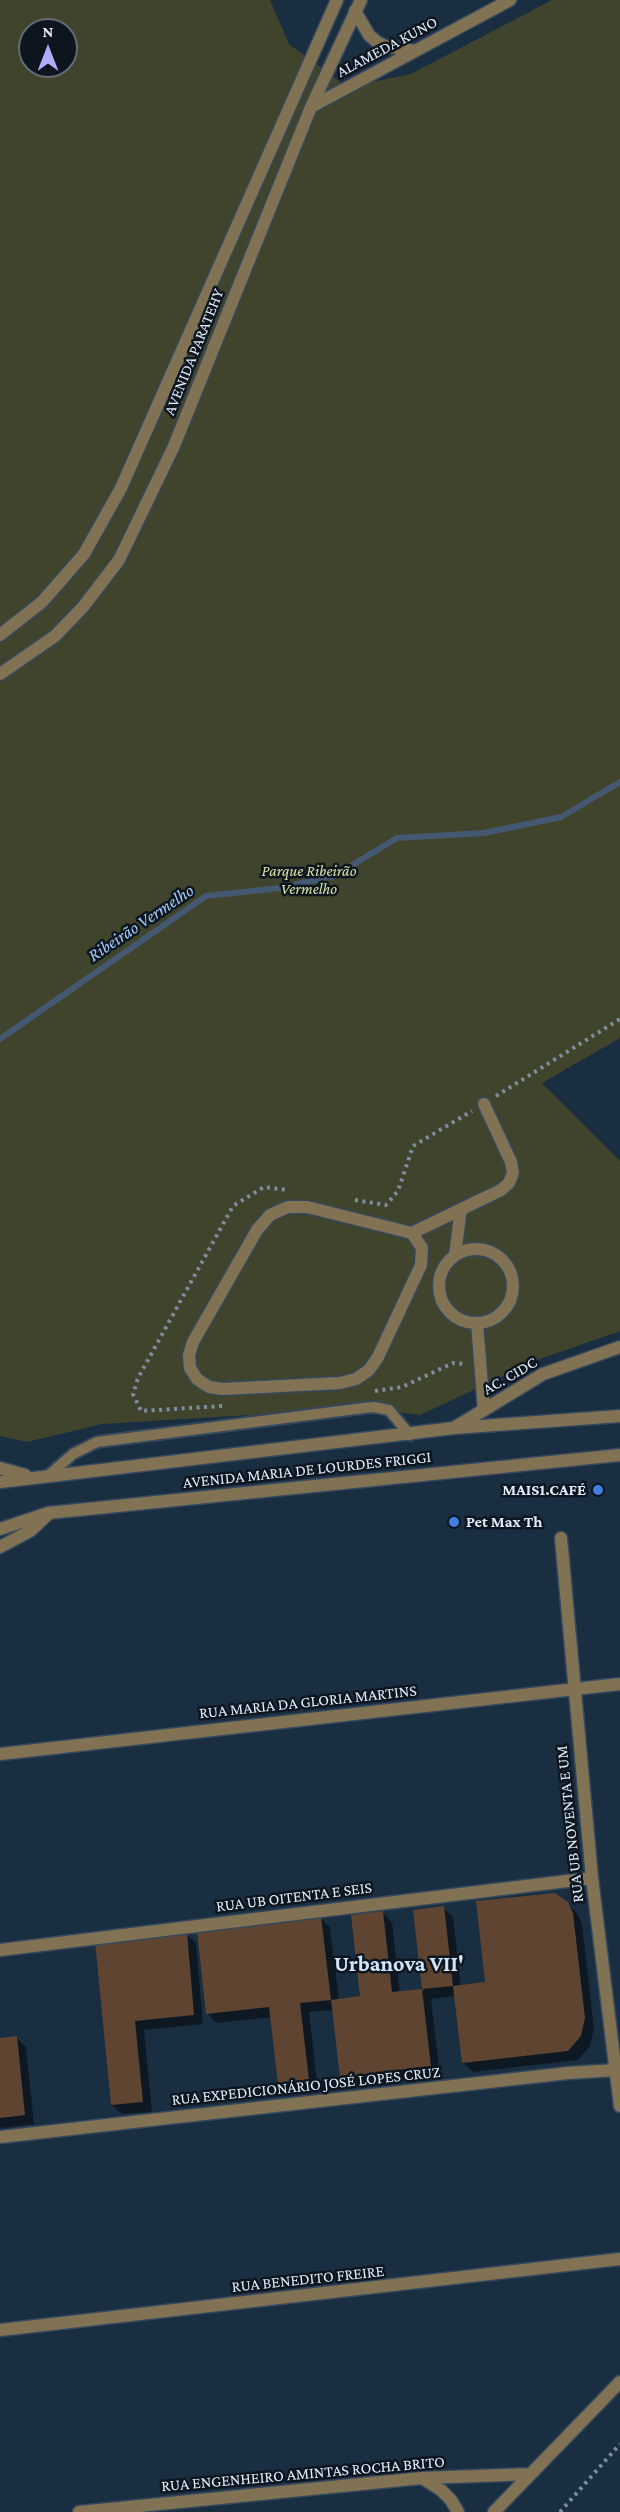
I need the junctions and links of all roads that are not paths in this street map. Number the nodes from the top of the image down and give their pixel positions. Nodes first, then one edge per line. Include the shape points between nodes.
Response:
1 (337, 0) edge
2 (510, 0) edge
3 (358, 6) edge
4 (415, 51) junction
5 (311, 107) junction
6 (0, 635) edge
7 (0, 674) edge
8 (484, 1104) road end
9 (461, 1209) junction
10 (412, 1233) junction
11 (455, 1255) junction
12 (421, 1265) junction
13 (441, 1271) junction
14 (477, 1323) junction
15 (620, 1347) edge
16 (484, 1410) junction
17 (620, 1416) edge
18 (454, 1428) junction
19 (410, 1435) junction
20 (620, 1455) edge
21 (0, 1468) edge
22 (49, 1475) junction
23 (32, 1477) junction
24 (0, 1482) edge
25 (48, 1513) junction
26 (1, 1527) edge
27 (561, 1538) dead end
28 (0, 1546) edge
29 (620, 1684) edge
30 (573, 1688) junction
31 (0, 1754) edge
32 (592, 1878) junction
33 (0, 1950) edge
34 (616, 2070) junction
35 (620, 2106) edge
36 (0, 2137) edge
37 (620, 2259) edge
38 (0, 2330) edge
39 (620, 2382) edge
40 (531, 2474) junction
41 (422, 2478) junction
42 (79, 2512) edge
43 (458, 2512) edge
44 (494, 2512) edge

1 - 6 street, AVENIDA PARATEHY via 121,488 84,555 42,602
2 - 4 street, ALAMEDA KUNO
3 - 4 street via 369,35 377,42
3 - 5 street, AVENIDA PARATEHY
4 - 5 street, ALAMEDA KUNO
5 - 7 street, AVENIDA PARATEHY via 174,446 119,560 55,636
8 - 9 street via 513,1173 501,1190
9 - 10 street
9 - 11 street
10 - 12 street via 422,1248
10 - 12 street via 307,1207 288,1207 270,1215 193,1342 190,1368 208,1387 222,1389 356,1379 378,1357
11 - 13 street
11 - 14 street via 475,1249 495,1254 513,1279 505,1309 488,1321
12 - 13 street
13 - 14 street via 442,1302 457,1318
14 - 16 street
15 - 16 street, AC. CIDC via 543,1374
16 - 18 street, AC. CIDC
17 - 18 street, AVENIDA MARIA DE LOURDES FRIGGI
18 - 19 street, AVENIDA MARIA DE LOURDES FRIGGI
19 - 22 street, AVENIDA MARIA DE LOURDES FRIGGI
19 - 22 lane via 389,1410 364,1408 97,1442 73,1454
20 - 25 street, AVENIDA MARIA DE LOURDES FRIGGI
21 - 23 street
22 - 23 street, AVENIDA MARIA DE LOURDES FRIGGI
23 - 24 street, AVENIDA MARIA DE LOURDES FRIGGI
25 - 26 street, AVENIDA MARIA DE LOURDES FRIGGI
25 - 28 street via 30,1531
27 - 30 street, RUA UB NOVENTA E UM
29 - 30 street, RUA MARIA DA GLORIA MARTINS
30 - 31 street, RUA MARIA DA GLORIA MARTINS
30 - 32 street, RUA UB NOVENTA E UM
32 - 33 street, RUA UB OITENTA E SEIS
32 - 34 street, RUA UB NOVENTA E UM
34 - 35 street, RUA UB NOVENTA E UM
34 - 36 street, RUA EXPEDICIONÁRIO JOSÉ LOPES CRUZ
37 - 38 street, RUA BENEDITO FREIRE
39 - 40 street
40 - 41 street, RUA ENGENHEIRO AMINTAS ROCHA BRITO
40 - 44 street
41 - 42 street, RUA ENGENHEIRO AMINTAS ROCHA BRITO
41 - 43 street via 441,2490

